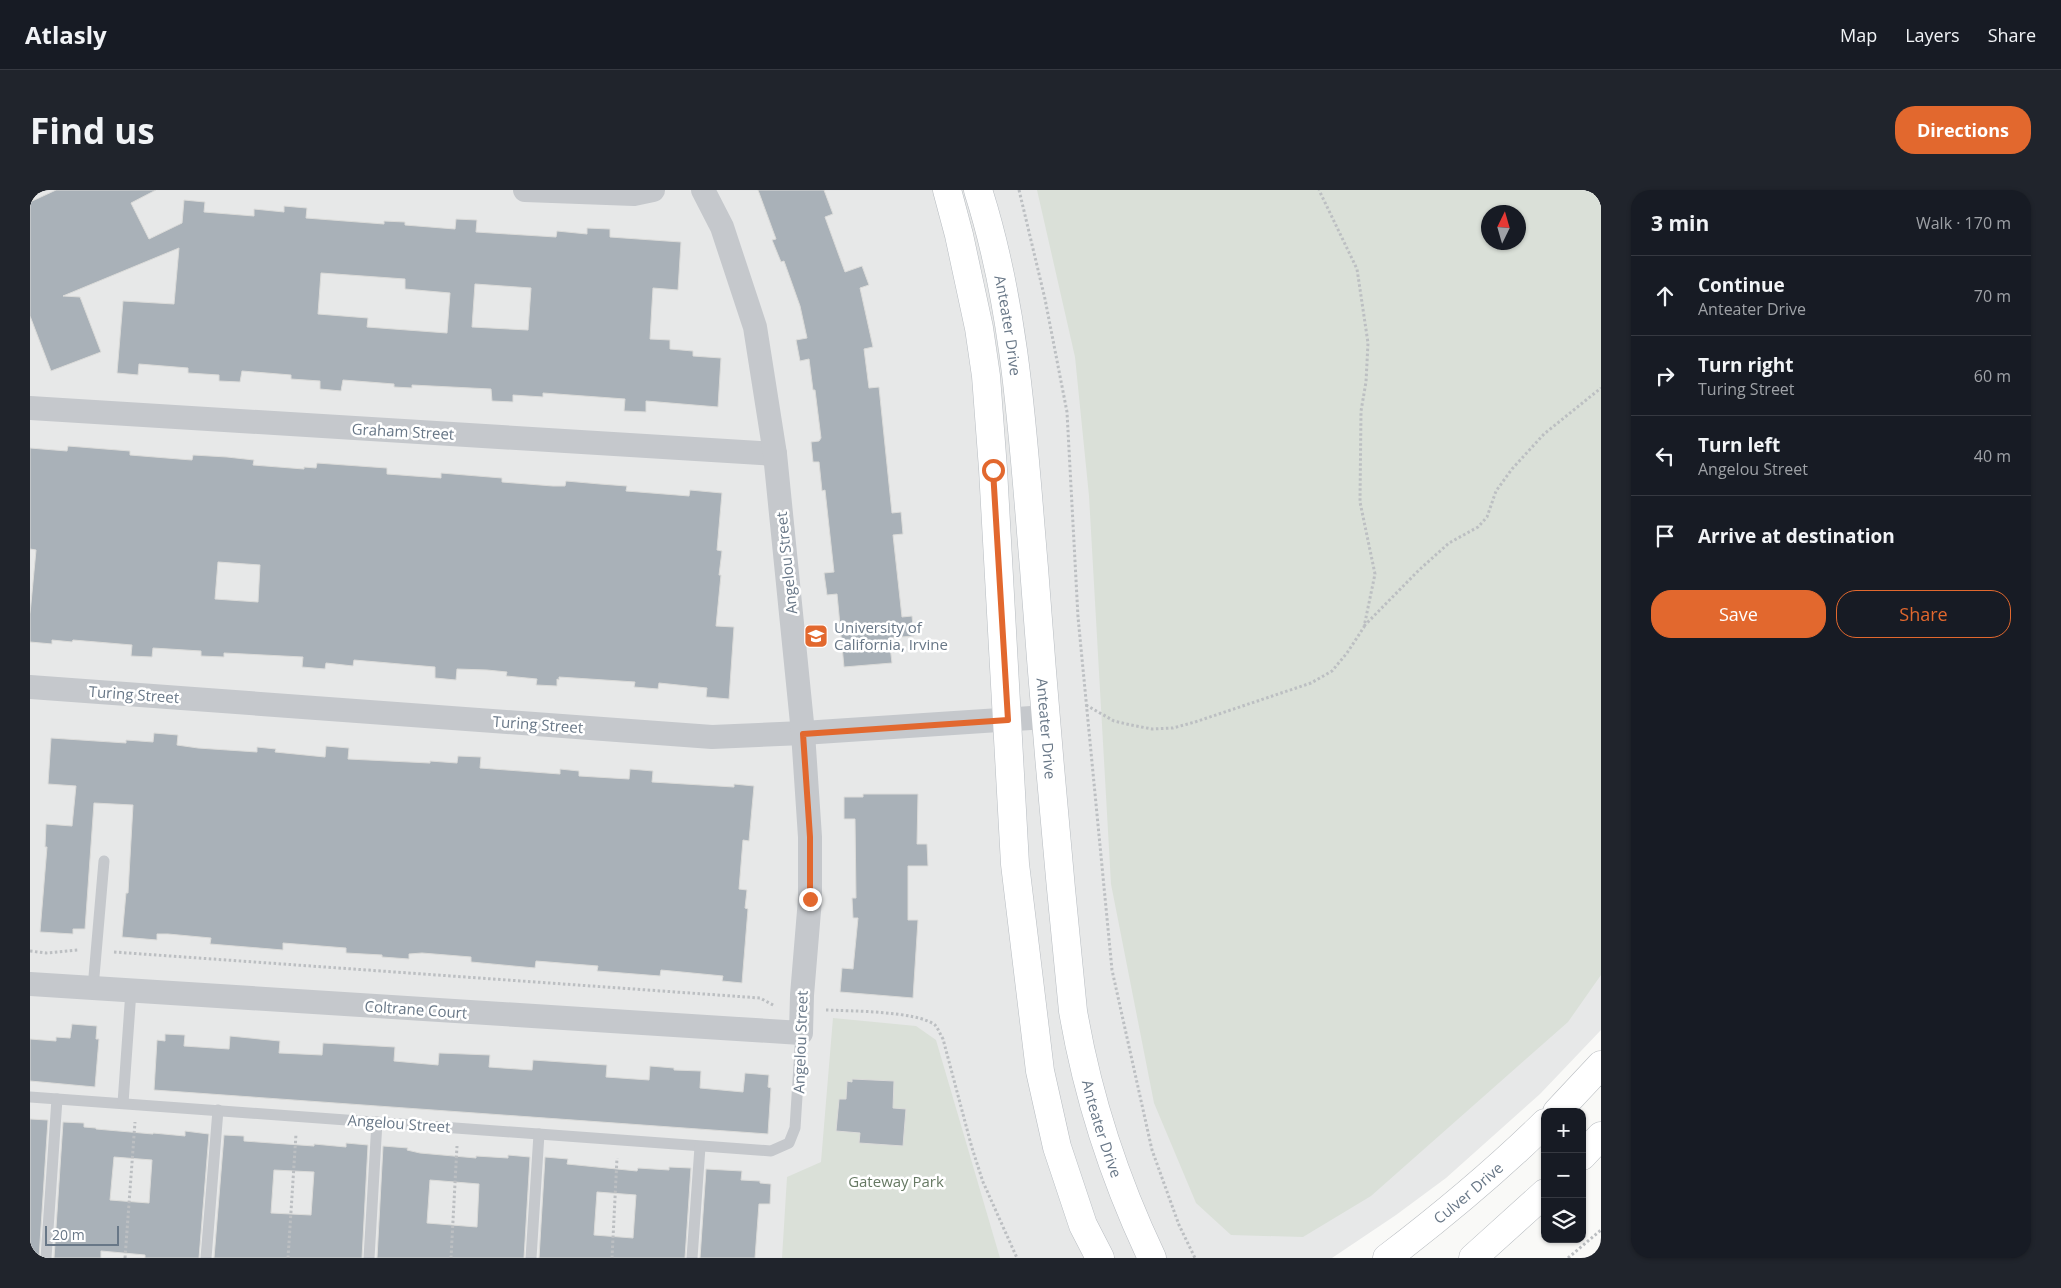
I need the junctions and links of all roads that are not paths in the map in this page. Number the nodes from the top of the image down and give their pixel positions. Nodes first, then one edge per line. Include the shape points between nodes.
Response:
1 (525, 190) edge
2 (653, 190) edge
3 (703, 190) edge
4 (947, 190) edge
5 (978, 190) edge
6 (30, 408) edge
7 (775, 454) junction
8 (30, 687) edge
9 (1046, 717) junction
10 (1008, 720) junction
11 (803, 734) junction
12 (104, 861) dead end
13 (30, 984) edge
14 (93, 988) junction
15 (132, 991) junction
16 (801, 1033) junction
17 (1601, 1065) edge
18 (30, 1097) edge
19 (56, 1099) junction
20 (123, 1102) junction
21 (1561, 1108) edge
22 (218, 1110) junction
23 (377, 1122) junction
24 (1541, 1127) edge
25 (539, 1134) junction
26 (1601, 1136) edge
27 (700, 1147) junction
28 (1585, 1153) edge
29 (1541, 1197) edge
30 (46, 1258) edge
31 (206, 1258) edge
32 (369, 1258) edge
33 (531, 1258) edge
34 (692, 1258) edge
35 (1100, 1258) edge
36 (1152, 1258) edge
37 (1386, 1258) edge
38 (1472, 1258) edge

1 - 2 street via 634,194
3 - 7 street, Angelou Street via 722,227 755,327
4 - 10 main road, Anteater Drive via 960,235 986,376
5 - 9 main road, Anteater Drive via 1007,304 1020,399
6 - 7 street, Graham Street
7 - 11 street, Angelou Street
8 - 11 street, Turing Street via 712,737
9 - 10 street, Turing Street
9 - 36 main road, Anteater Drive via 1071,992 1081,1060 1116,1174
10 - 11 street, Turing Street
10 - 35 main road, Anteater Drive via 1015,864 1040,1071 1057,1147 1084,1225
11 - 16 street, Angelou Street via 810,899
12 - 14 lane
13 - 14 street, Coltrane Court
14 - 15 street, Coltrane Court
15 - 16 street, Coltrane Court
15 - 20 lane
16 - 27 lane, Angelou Street via 795,1128 789,1143 771,1151
17 - 21 main road
18 - 19 lane, Angelou Street
19 - 20 lane, Angelou Street
19 - 30 lane
20 - 22 lane, Angelou Street
22 - 23 lane, Angelou Street
22 - 31 lane
23 - 25 lane, Angelou Street
23 - 32 lane
24 - 37 main road, Culver Drive via 1438,1218
25 - 27 lane, Angelou Street
25 - 33 lane
26 - 28 main road
27 - 34 lane
29 - 38 main road

